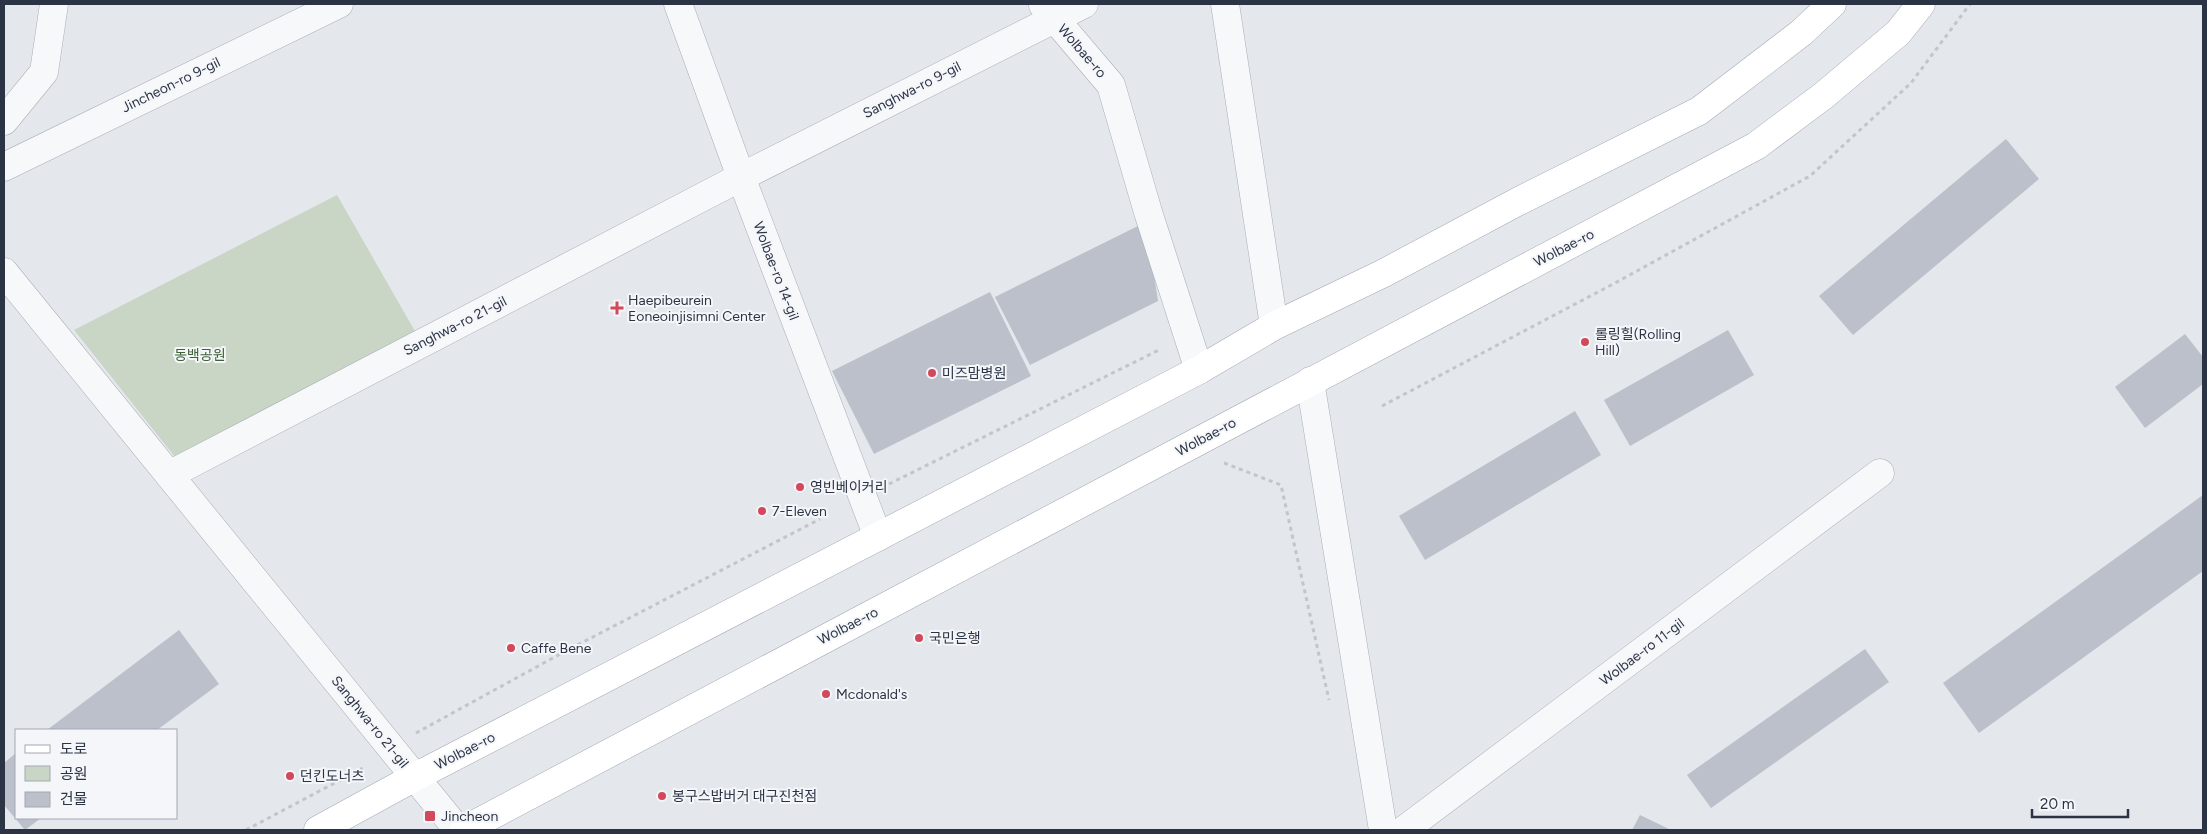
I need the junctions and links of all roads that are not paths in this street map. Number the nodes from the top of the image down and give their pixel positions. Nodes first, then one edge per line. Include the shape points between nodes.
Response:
1 (54, 4) edge
2 (339, 4) edge
3 (678, 4) edge
4 (1084, 4) edge
5 (1225, 4) edge
6 (1832, 4) edge
7 (1921, 4) edge
8 (1048, 11) edge
9 (4, 121) edge
10 (4, 167) edge
11 (741, 177) junction
12 (4, 272) edge
13 (1274, 326) junction
14 (1199, 370) junction
15 (1310, 381) junction
16 (1880, 473) dead end
17 (169, 474) junction
18 (878, 537) junction
19 (415, 777) junction
20 (318, 830) edge
21 (458, 830) edge
22 (464, 830) edge
23 (1383, 830) edge
24 (1404, 830) edge

1 - 9 street via 44,72
2 - 10 street, Jincheon-ro 9-gil
3 - 11 street, Wolbae-ro 14-gil
4 - 8 street, Sanghwa-ro 9-gil
5 - 13 street
6 - 13 main road, Wolbae-ro via 1801,33 1699,112
7 - 15 main road, Wolbae-ro via 1898,33 1823,96 1756,146
8 - 11 street, Sanghwa-ro 9-gil
8 - 14 street, Wolbae-ro via 1112,85 1148,212
11 - 17 street, Sanghwa-ro 21-gil
11 - 18 street, Wolbae-ro 14-gil
12 - 17 street, Sanghwa-ro 21-gil
13 - 14 main road, Wolbae-ro
14 - 18 main road, Wolbae-ro
15 - 22 main road, Wolbae-ro
15 - 23 street
16 - 24 street, Wolbae-ro 11-gil
17 - 19 street, Sanghwa-ro 21-gil
18 - 19 main road, Wolbae-ro
19 - 20 main road, Wolbae-ro
19 - 21 street, Sanghwa-ro 21-gil

